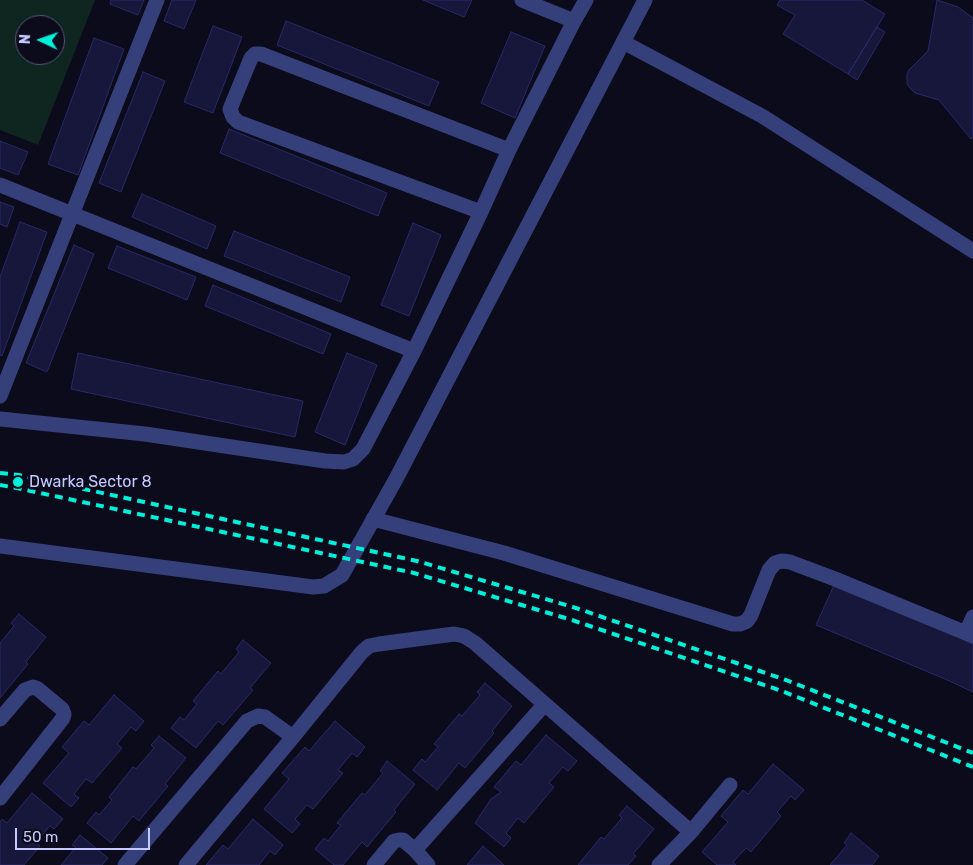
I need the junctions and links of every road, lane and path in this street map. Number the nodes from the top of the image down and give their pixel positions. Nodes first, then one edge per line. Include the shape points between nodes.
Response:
1 (158, 0) edge
2 (522, 0) edge
3 (586, 0) edge
4 (645, 0) edge
5 (574, 21) junction
6 (623, 42) junction
7 (510, 150) junction
8 (0, 185) edge
9 (481, 212) junction
10 (72, 214) junction
11 (973, 251) edge
12 (414, 350) junction
13 (0, 396) edge
14 (0, 419) edge
15 (372, 519) junction
16 (0, 546) edge
17 (973, 618) edge
18 (969, 634) edge
19 (544, 705) junction
20 (0, 719) edge
21 (293, 737) junction
22 (730, 785) dead end
23 (0, 798) edge
24 (691, 832) junction
25 (415, 850) junction
26 (125, 865) edge
27 (186, 865) edge
28 (374, 865) edge
29 (428, 865) edge
30 (659, 865) edge

1 - 10 street
2 - 5 street
3 - 5 street
4 - 6 street
5 - 7 street
6 - 11 street via 762,116
6 - 15 street
7 - 9 street
7 - 9 street via 261,54 251,58 230,109 238,122
8 - 10 street
9 - 12 street
10 - 12 street
10 - 13 street
12 - 14 street via 363,449 353,459 344,462 145,434
15 - 16 street via 342,575 324,586 313,587
15 - 18 street via 504,553 733,624 747,621 775,563 790,562
17 - 18 street
19 - 21 street via 475,643 454,634 369,646
19 - 24 street
19 - 25 street
20 - 23 street via 25,690 33,687 64,714
21 - 26 street via 264,717 247,721
21 - 27 street
22 - 24 street
24 - 30 street
25 - 28 street via 404,840 399,840
25 - 29 street

